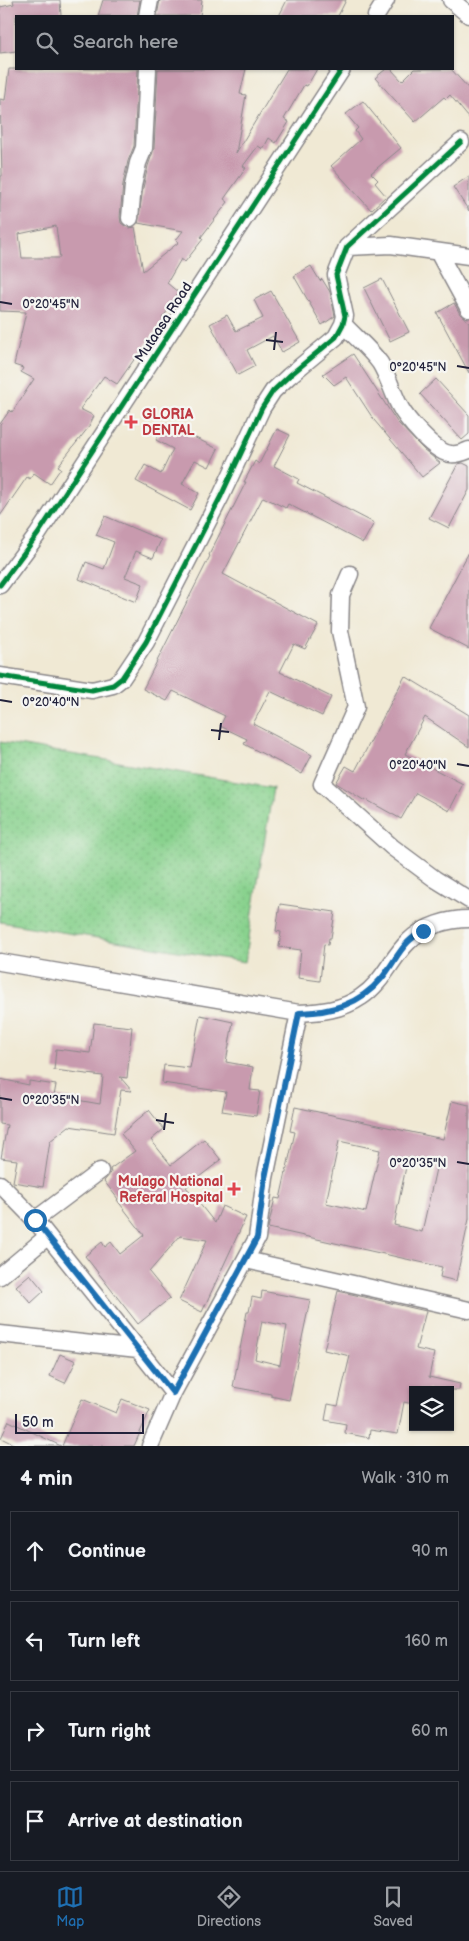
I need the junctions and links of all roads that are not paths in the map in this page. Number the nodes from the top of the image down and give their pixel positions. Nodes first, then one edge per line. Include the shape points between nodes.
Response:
1 (150, 0) edge
2 (386, 0) edge
3 (451, 0) edge
4 (147, 15) edge
5 (377, 15) edge
6 (469, 15) edge
7 (148, 70) edge
8 (341, 70) edge
9 (461, 142) dead end
10 (130, 218) dead end
11 (347, 247) junction
12 (438, 252) junction
13 (469, 256) edge
14 (469, 309) edge
15 (343, 324) junction
16 (469, 450) edge
17 (350, 574) dead end
18 (0, 585) edge
19 (0, 676) edge
20 (469, 900) edge
21 (469, 919) edge
22 (0, 962) edge
23 (299, 1013) junction
24 (100, 1171) dead end
25 (0, 1184) edge
26 (35, 1220) junction
27 (48, 1236) junction
28 (246, 1260) junction
29 (0, 1276) edge
30 (469, 1310) edge
31 (0, 1334) edge
32 (138, 1349) junction
33 (173, 1393) junction
34 (150, 1446) edge

1 - 4 street
2 - 5 street
3 - 6 street
7 - 10 street via 144,148 133,186
8 - 18 street, Mutaasa Road via 38,534
9 - 11 street
11 - 12 street via 391,245
11 - 15 street via 336,275 344,308
12 - 13 street
12 - 14 street
15 - 16 street via 378,361 412,423 440,450 450,454
15 - 19 street via 336,337 273,391 262,408 146,642 122,678 92,690
17 - 20 street via 341,595 340,631 356,706 322,784 392,848
21 - 23 street via 457,919 423,931 408,942 380,980 362,997 341,1008
22 - 23 street
23 - 28 street via 265,1178 257,1238
24 - 26 street
25 - 26 street
26 - 27 street
27 - 29 street
27 - 32 street
28 - 30 street
28 - 33 street
31 - 32 street
32 - 33 street
33 - 34 street

